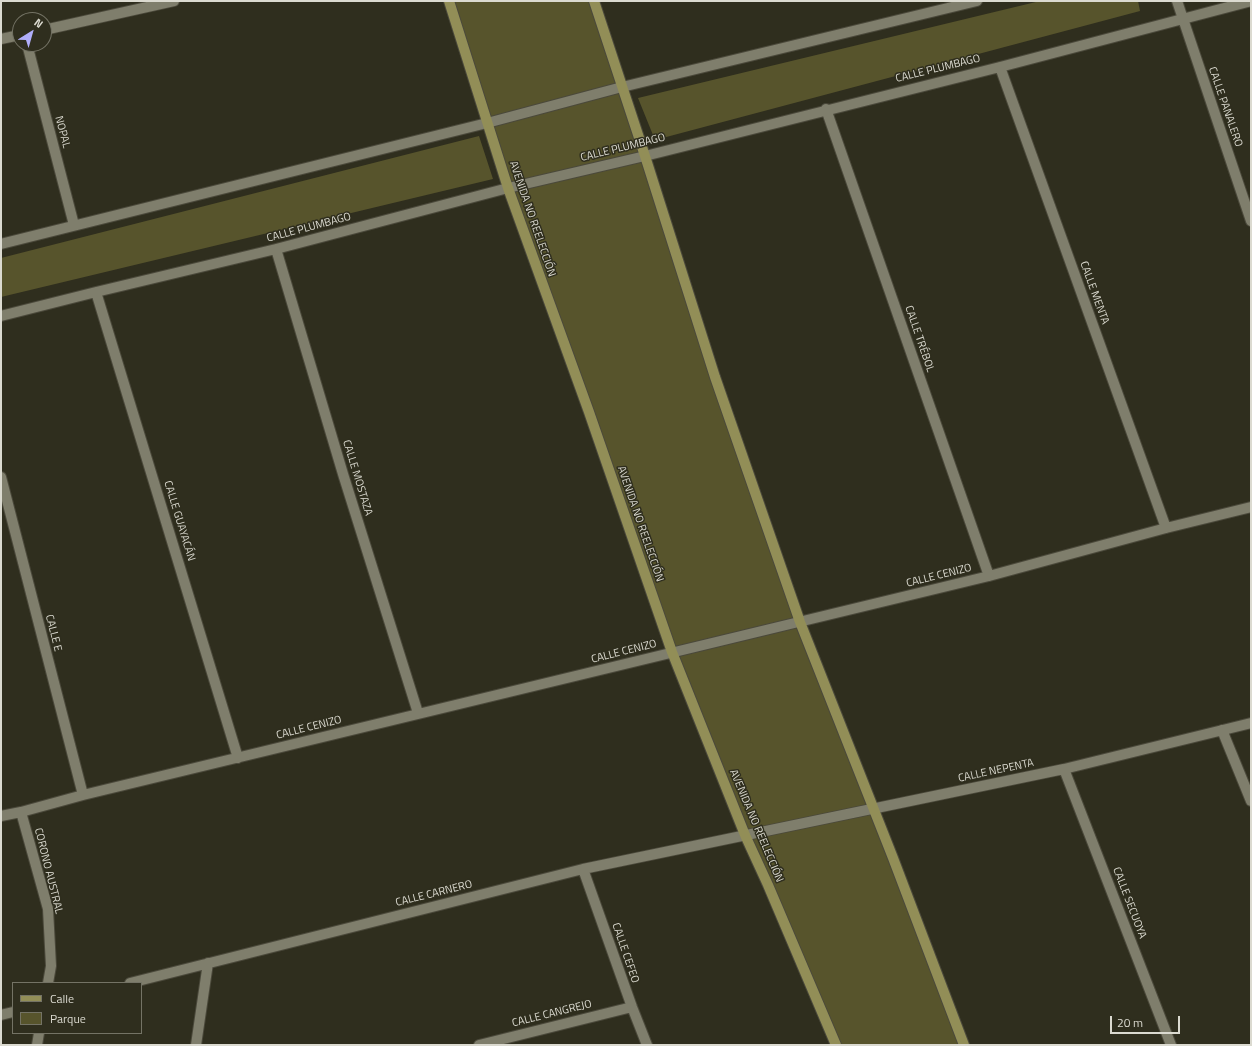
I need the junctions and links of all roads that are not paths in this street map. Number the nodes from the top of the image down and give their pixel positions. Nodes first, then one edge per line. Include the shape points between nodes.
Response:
1 (174, 1) edge
2 (448, 1) edge
3 (594, 1) edge
4 (977, 1) edge
5 (1177, 1) edge
6 (1251, 1) edge
7 (157, 3) edge
8 (1183, 19) junction
9 (52, 28) edge
10 (12, 37) edge
11 (1, 39) edge
12 (29, 52) edge
13 (1000, 67) junction
14 (622, 87) junction
15 (826, 109) junction
16 (487, 123) junction
17 (645, 156) junction
18 (508, 188) junction
19 (1251, 221) edge
20 (74, 225) junction
21 (1, 244) edge
22 (276, 250) junction
23 (96, 292) junction
24 (1, 316) edge
25 (1, 477) edge
26 (1251, 507) edge
27 (1166, 528) junction
28 (989, 576) junction
29 (800, 622) junction
30 (672, 652) junction
31 (418, 713) junction
32 (1251, 724) edge
33 (1222, 730) junction
34 (238, 758) junction
35 (1064, 769) junction
36 (83, 795) junction
37 (1251, 801) edge
38 (874, 809) junction
39 (21, 812) junction
40 (1, 816) edge
41 (745, 835) junction
42 (583, 869) junction
43 (208, 963) junction
44 (48, 982) edge
45 (134, 982) edge
46 (632, 1006) junction
47 (12, 1012) edge
48 (1, 1015) edge
49 (39, 1034) edge
50 (37, 1045) edge
51 (196, 1045) edge
52 (479, 1045) edge
53 (647, 1045) edge
54 (836, 1045) edge
55 (964, 1045) edge
56 (1171, 1045) edge

1 - 7 street
2 - 16 main road, AVENIDA NO REELECCIÓN
3 - 14 main road
4 - 14 street
5 - 8 street, CALLE PANALERO
6 - 8 street, CALLE PLUMBAGO
7 - 9 street
8 - 13 street, CALLE PLUMBAGO
8 - 19 street, CALLE PANALERO
10 - 11 street
12 - 20 street, NOPAL
13 - 15 street, CALLE PLUMBAGO
13 - 27 street, CALLE MENTA
14 - 16 street
14 - 17 main road
15 - 17 street, CALLE PLUMBAGO
15 - 28 street, CALLE TRÉBOL
16 - 18 main road, AVENIDA NO REELECCIÓN
16 - 20 street
17 - 18 street, CALLE PLUMBAGO
17 - 29 main road via 715,377
18 - 22 street, CALLE PLUMBAGO
18 - 30 main road, AVENIDA NO REELECCIÓN
20 - 21 street
22 - 23 street, CALLE PLUMBAGO
22 - 31 street, CALLE MOSTAZA
23 - 24 street, CALLE PLUMBAGO
23 - 34 street, CALLE GUAYACÁN
25 - 36 street, CALLE E
26 - 27 street, CALLE CENIZO
27 - 28 street, CALLE CENIZO
28 - 29 street, CALLE CENIZO
29 - 30 street, CALLE CENIZO
29 - 38 main road
30 - 31 street, CALLE CENIZO
30 - 41 main road, AVENIDA NO REELECCIÓN
31 - 34 street, CALLE CENIZO
32 - 33 street, CALLE NEPENTA
33 - 35 street, CALLE NEPENTA
33 - 37 street
34 - 36 street, CALLE CENIZO
35 - 38 street, CALLE NEPENTA
35 - 56 street, CALLE SECUOYA
36 - 39 street, CALLE CENIZO
38 - 41 street, CALLE NEPENTA
38 - 55 main road
39 - 40 street, CALLE CENIZO
39 - 44 street, CORONO AUSTRAL via 48,909 51,966
41 - 42 street, CALLE CARNERO
41 - 54 main road, AVENIDA NO REELECCIÓN
42 - 43 street, CALLE CARNERO
42 - 46 street, CALLE CEFEO
43 - 45 street, CALLE CARNERO
43 - 51 street
46 - 52 street, CALLE CANGREJO
46 - 53 street, CALLE CEFEO
47 - 48 street
49 - 50 street

